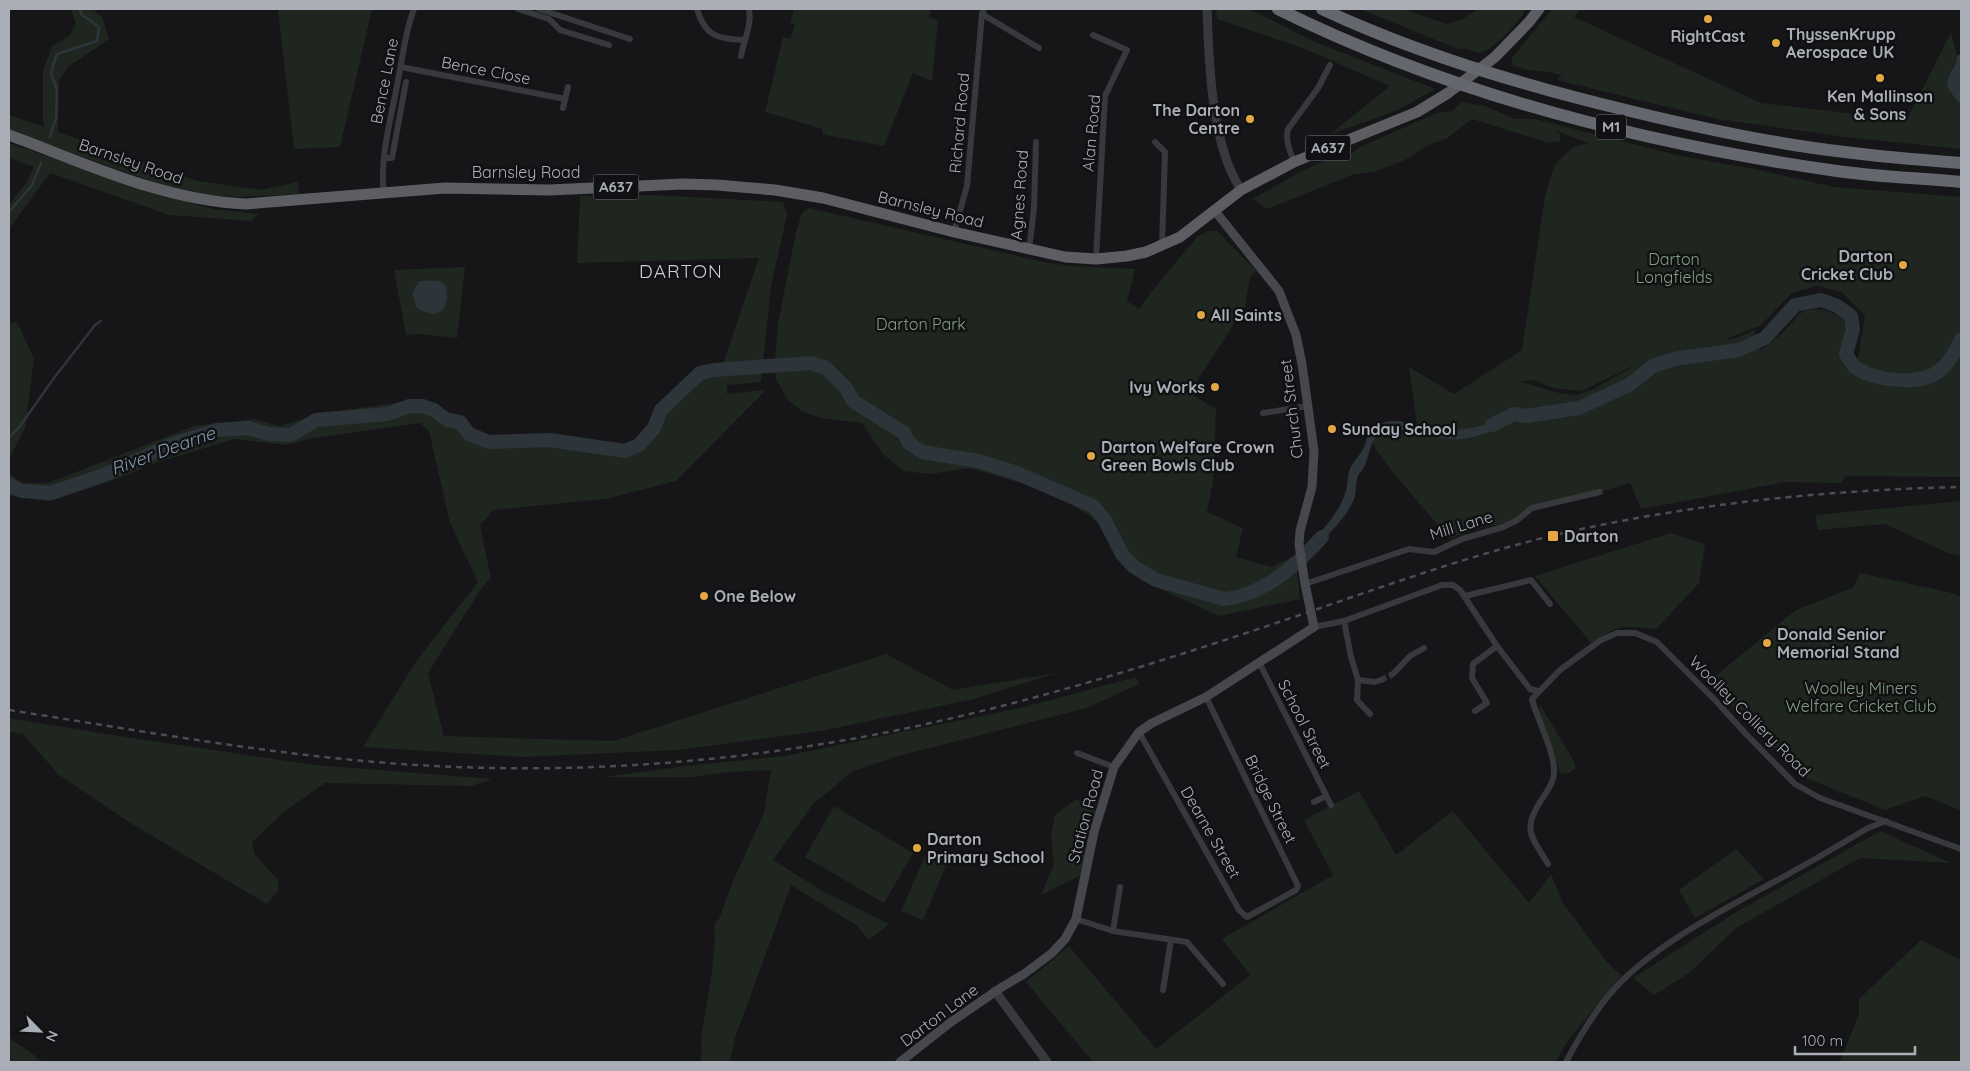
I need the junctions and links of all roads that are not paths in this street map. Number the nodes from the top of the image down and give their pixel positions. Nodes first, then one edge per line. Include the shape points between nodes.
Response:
1 (414, 9) edge
2 (518, 9) edge
3 (539, 9) edge
4 (697, 9) edge
5 (749, 9) edge
6 (1207, 9) edge
7 (1278, 9) edge
8 (1322, 9) edge
9 (1539, 9) edge
10 (983, 12) edge
11 (1093, 35) dead end
12 (630, 39) dead end
13 (744, 40) junction
14 (609, 45) dead end
15 (1039, 48) dead end
16 (741, 56) dead end
17 (1330, 65) dead end
18 (401, 68) junction
19 (406, 82) dead end
20 (568, 87) dead end
21 (565, 99) junction
22 (563, 108) dead end
23 (9, 135) edge
24 (1036, 142) dead end
25 (1155, 142) dead end
26 (384, 158) junction
27 (1294, 162) junction
28 (1961, 163) edge
29 (1961, 182) edge
30 (1241, 190) junction
31 (384, 194) junction
32 (1215, 211) junction
33 (954, 232) junction
34 (1162, 246) junction
35 (1029, 250) junction
36 (1096, 259) junction
37 (1308, 406) junction
38 (1263, 413) dead end
39 (1597, 495) dead end
40 (1305, 584) junction
41 (1465, 596) junction
42 (1550, 604) dead end
43 (1344, 621) junction
44 (1314, 627) junction
45 (1497, 646) junction
46 (1424, 648) dead end
47 (1260, 664) junction
48 (1394, 674) tunnel mouth
49 (1358, 680) junction
50 (1381, 680) tunnel mouth
51 (1538, 691) junction
52 (1206, 697) junction
53 (1475, 711) dead end
54 (1370, 714) dead end
55 (1139, 732) junction
56 (1077, 753) dead end
57 (1114, 767) junction
58 (1326, 796) junction
59 (1314, 802) dead end
60 (1331, 805) dead end
61 (1886, 821) junction
62 (1961, 849) edge
63 (1548, 864) dead end
64 (1120, 888) dead end
65 (1273, 902) joint
66 (1076, 919) junction
67 (1113, 931) junction
68 (1171, 940) junction
69 (1223, 984) dead end
70 (1163, 990) dead end
71 (995, 991) junction
72 (900, 1062) edge
73 (1047, 1062) edge
74 (1566, 1062) edge

1 - 18 street, Bence Lane
2 - 14 street via 549,19 560,30
3 - 12 street
4 - 13 street via 705,29 728,40
5 - 13 street via 750,23
6 - 30 street via 1210,74 1218,122 1227,162
7 - 29 highway, M1 via 1385,56 1474,89 1600,124 1717,150 1829,169
8 - 28 highway, M1 via 1386,37 1482,72 1609,107 1726,133 1843,152
9 - 27 highway, A637 via 1509,44 1469,78 1417,112
10 - 15 street, Richard Road
10 - 33 street, Richard Road via 967,186
11 - 36 street, Alan Road via 1127,50 1105,96
13 - 16 street
17 - 27 street via 1318,88 1288,129 1288,147
18 - 21 street, Bence Close
18 - 26 street, Bence Lane
19 - 26 street, Bence Lane via 392,158
20 - 21 street
21 - 22 street
23 - 31 highway, Barnsley Road / A637 via 158,190 189,198 246,204
24 - 35 street, Agnes Road
25 - 34 street via 1165,152
26 - 31 street, Bence Lane
27 - 30 highway, A637
30 - 32 highway, A637
31 - 33 highway, Barnsley Road / A637 via 445,188 549,190 717,185 823,198
32 - 34 highway, Barnsley Road / A637
32 - 37 main road, Church Street via 1279,291 1296,335
33 - 35 highway, Barnsley Road / A637
34 - 36 highway, Barnsley Road / A637 via 1146,252
35 - 36 highway, Barnsley Road / A637
37 - 38 street
37 - 40 main road, Church Street via 1314,451 1312,487 1300,531
39 - 40 street, Mill Lane via 1532,508 1503,527 1462,539 1434,552 1409,549
40 - 44 main road, Church Street
41 - 42 street via 1531,580
41 - 43 street, Station Road via 1457,587 1442,585
41 - 45 street
43 - 44 street, Station Road
43 - 49 street
44 - 47 main road, Station Road
45 - 51 street via 1530,689
45 - 53 street via 1472,664 1472,678 1487,703
46 - 48 street via 1410,656
47 - 52 main road, Station Road
47 - 58 street, School Street
49 - 50 street
49 - 54 street via 1357,700
51 - 61 street, Woolley Colliery Road via 1560,670 1607,636 1636,633 1657,642 1795,784 1820,798
51 - 63 street via 1532,698 1554,769 1551,785 1532,815 1529,827
52 - 55 main road, Station Road
52 - 65 street, Bridge Street via 1298,886
55 - 57 main road, Station Road
55 - 65 street, Dearne Street via 1239,910 1247,917
56 - 57 street
57 - 66 main road, Station Road via 1094,832
58 - 59 street
58 - 60 street, School Street
61 - 62 street, Woolley Colliery Road
61 - 74 street via 1725,907 1659,951 1610,994
64 - 67 street
66 - 67 street
66 - 71 main road, Station Road via 1065,939 1052,953
67 - 68 street
68 - 69 street via 1187,942
68 - 70 street
71 - 72 main road, Darton Lane
71 - 73 street

